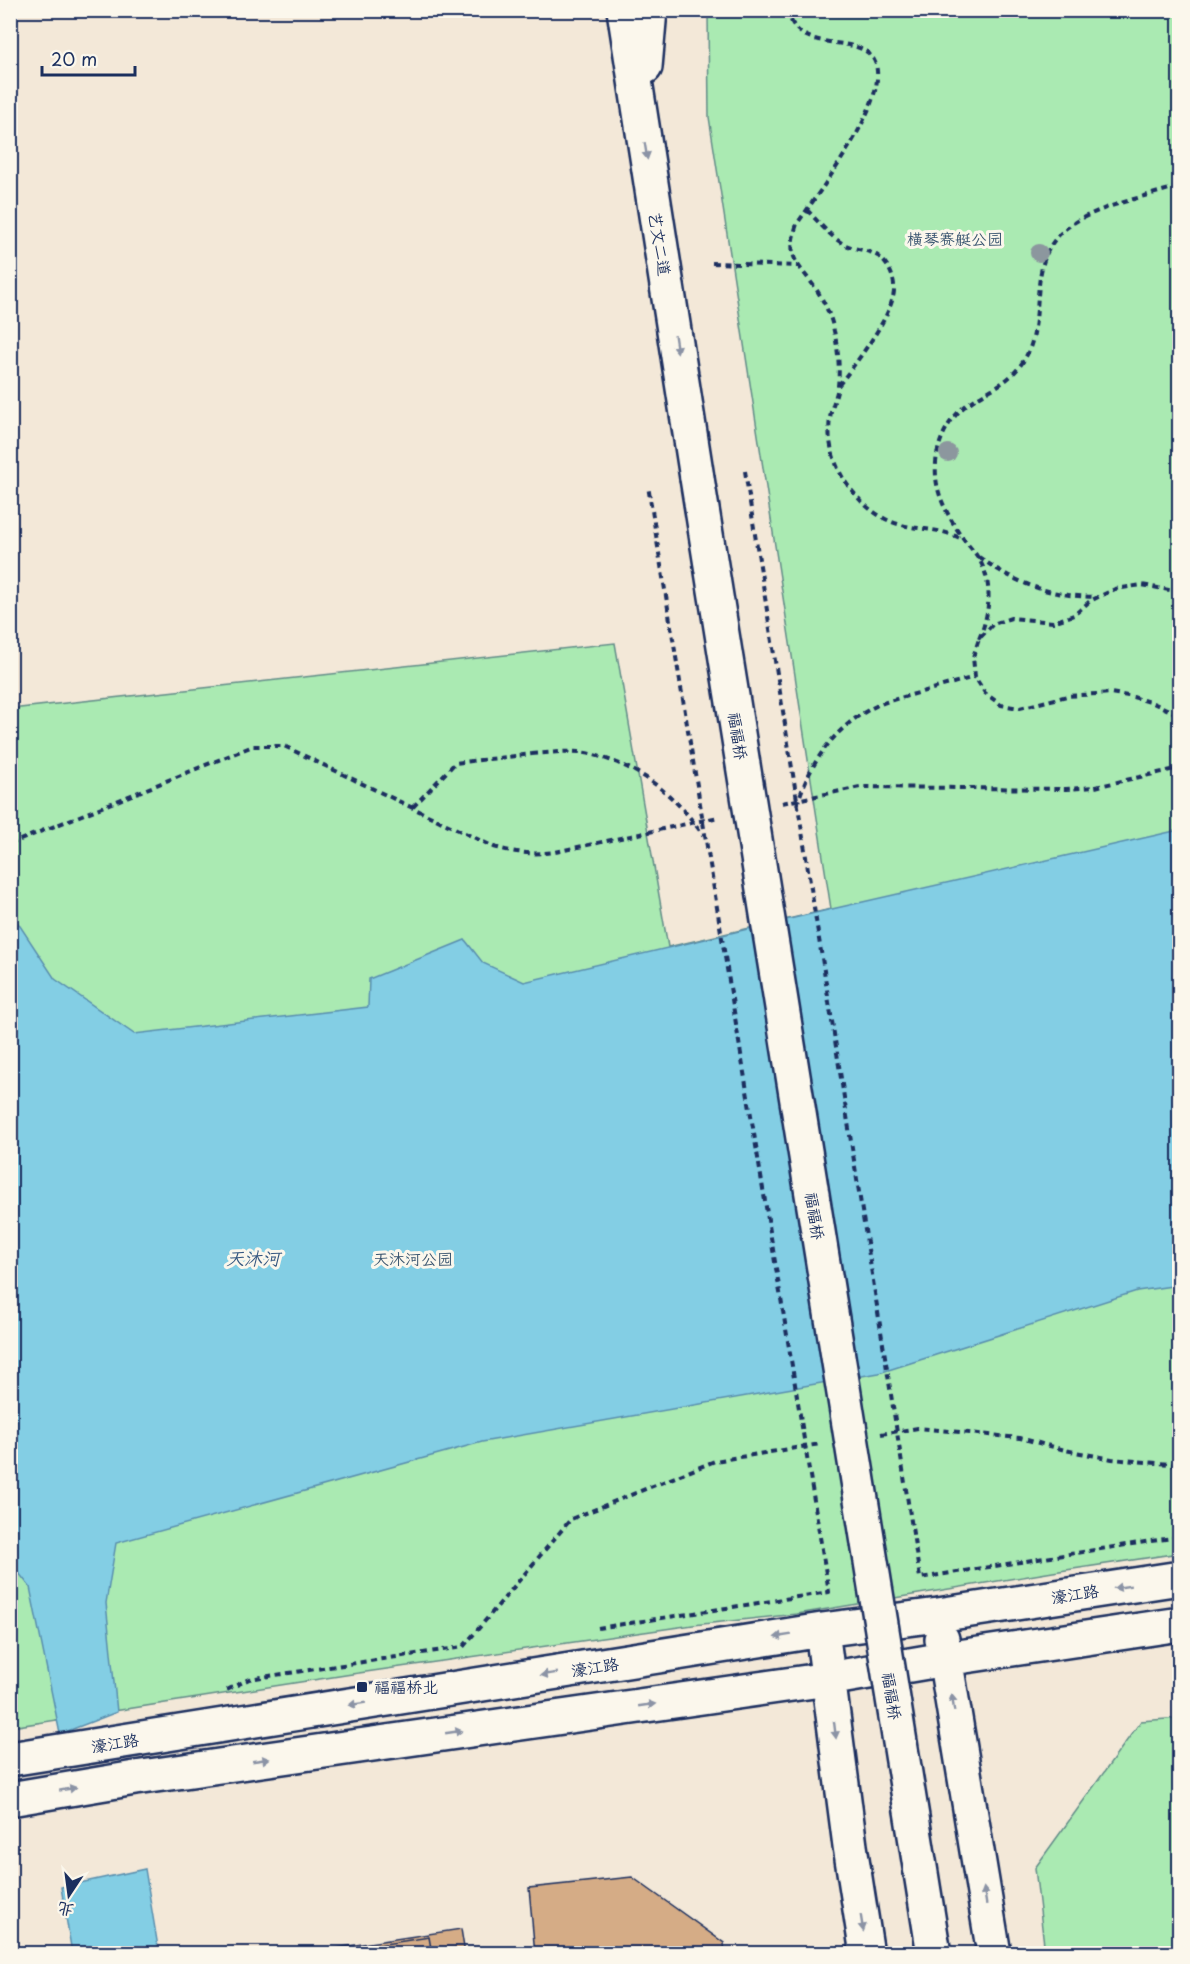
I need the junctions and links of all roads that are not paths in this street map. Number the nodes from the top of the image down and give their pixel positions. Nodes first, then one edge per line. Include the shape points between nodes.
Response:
1 (624, 10) edge
2 (650, 10) edge
3 (641, 120) junction
4 (697, 478) joint
5 (1179, 1578) edge
6 (938, 1615) junction
7 (1179, 1624) edge
8 (822, 1630) junction
9 (945, 1659) junction
10 (828, 1680) junction
11 (10, 1760) edge
12 (10, 1799) edge
13 (867, 1953) edge
14 (934, 1953) edge
15 (994, 1953) edge

1 - 3 main road, 艺文二道
2 - 3 main road
3 -> 4 main road, 艺文二道
4 - 14 main road, 福福桥, bridge
5 -> 6 main road, 濠江路
6 - 8 main road, 濠江路
6 - 9 main road
7 - 9 main road
8 - 10 main road
8 -> 11 main road, 濠江路
9 - 10 main road
15 -> 9 main road
12 -> 10 main road
10 -> 13 main road

